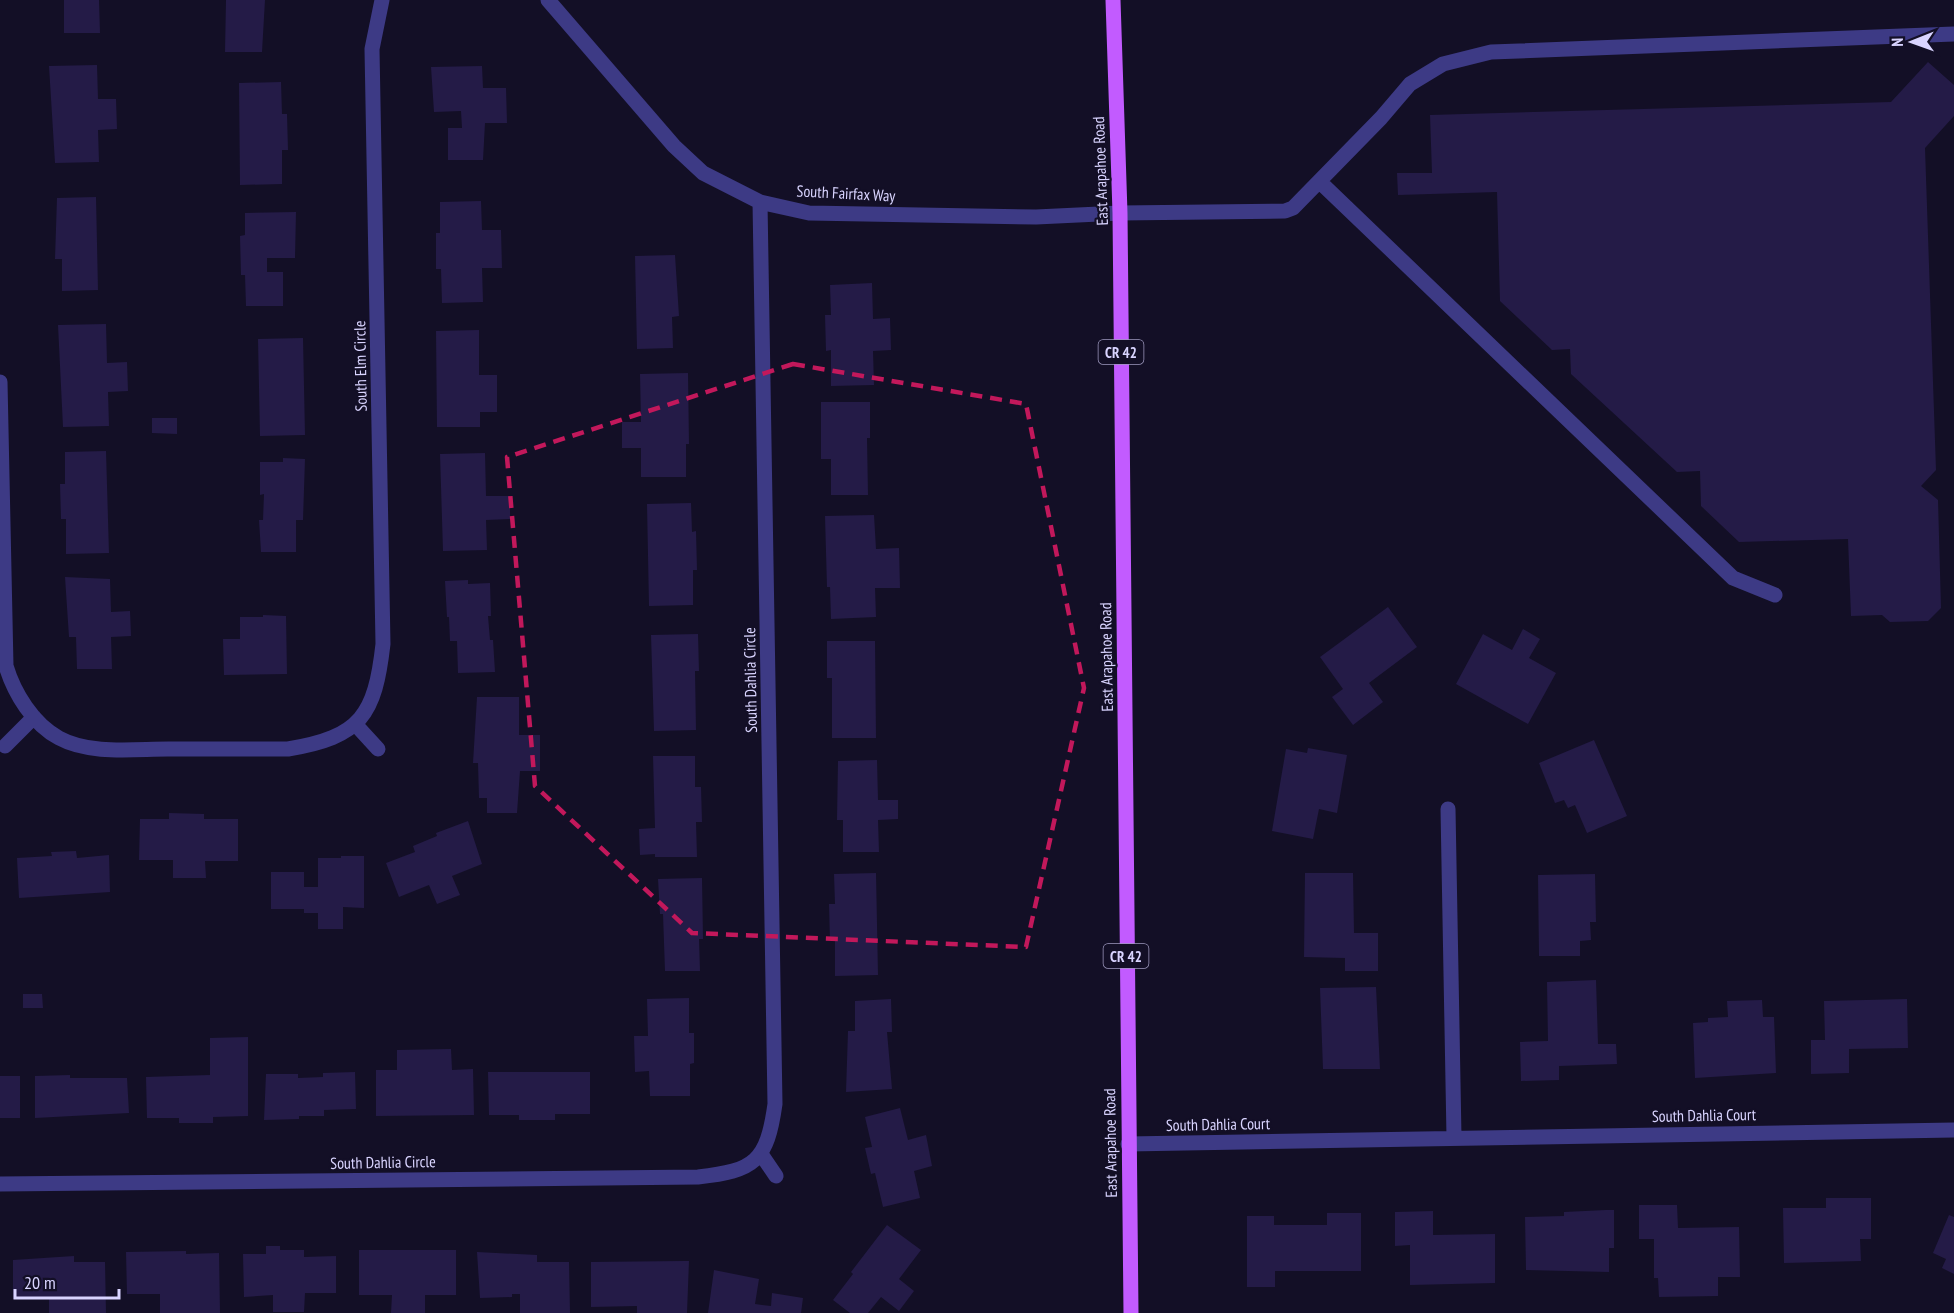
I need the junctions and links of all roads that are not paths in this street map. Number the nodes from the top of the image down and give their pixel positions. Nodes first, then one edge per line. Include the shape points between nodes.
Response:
1 (382, 0) edge
2 (548, 0) edge
3 (1113, 0) edge
4 (1954, 34) edge
5 (1320, 182) junction
6 (760, 202) junction
7 (1120, 213) junction
8 (0, 382) edge
9 (1775, 595) dead end
10 (34, 717) junction
11 (356, 725) junction
12 (5, 746) dead end
13 (378, 749) dead end
14 (1448, 809) dead end
15 (1954, 1130) edge
16 (1454, 1137) junction
17 (1128, 1144) junction
18 (761, 1154) junction
19 (776, 1176) dead end
20 (0, 1184) edge
21 (1131, 1313) edge

1 - 11 street, South Elm Circle via 372,49 383,644 379,681 369,708
2 - 6 street, South Fairfax Way via 674,146 703,173
3 - 7 main road, East Arapahoe Road / CR 42
4 - 5 street, South Fairfax Way via 1491,52 1467,57 1443,63 1410,84
5 - 7 street, South Fairfax Way via 1286,211
5 - 9 street via 1733,578
6 - 7 street, South Fairfax Way via 809,213 1036,217
6 - 18 street, South Dahlia Circle via 775,1104 771,1135
7 - 17 main road, East Arapahoe Road / CR 42
8 - 10 street via 6,666 12,686
10 - 11 street via 59,738 85,746 119,749 288,749 315,744
10 - 12 street
11 - 13 street
14 - 16 street
15 - 16 street, South Dahlia Court
16 - 17 street, South Dahlia Court
17 - 21 main road, East Arapahoe Road / CR 42
18 - 19 street
18 - 20 street, South Dahlia Circle via 746,1167 698,1178

